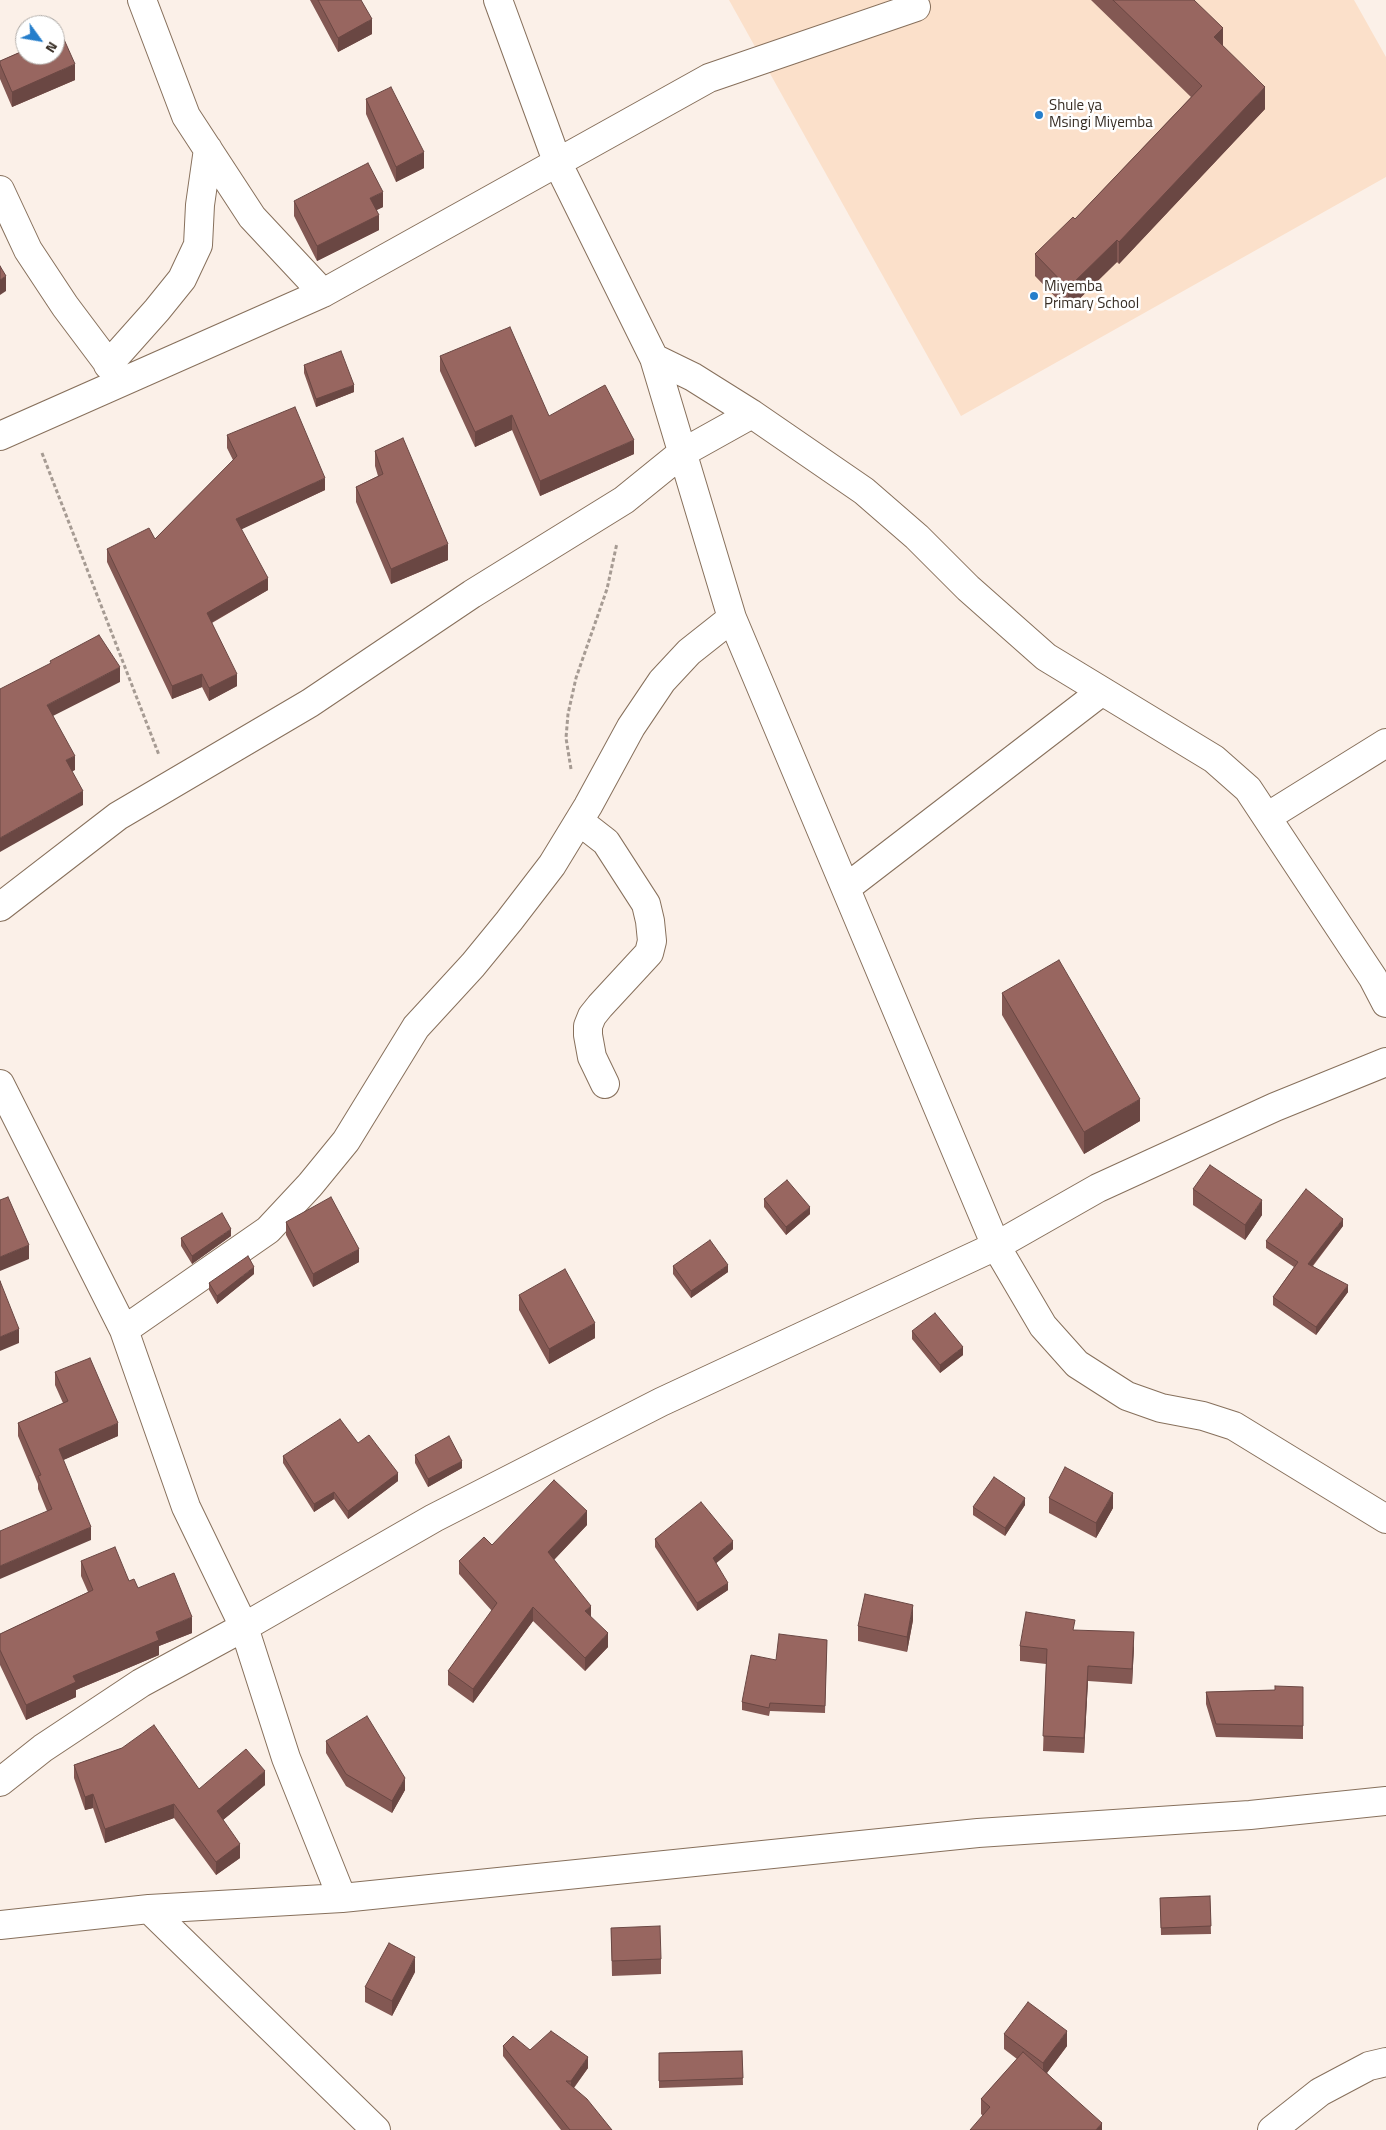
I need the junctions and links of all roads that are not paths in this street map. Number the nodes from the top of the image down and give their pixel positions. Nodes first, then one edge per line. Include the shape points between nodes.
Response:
1 (142, 0) edge
2 (498, 0) edge
3 (916, 8) dead end
4 (208, 149) junction
5 (558, 164) junction
6 (0, 190) edge
7 (323, 293) junction
8 (654, 358) junction
9 (115, 373) junction
10 (752, 414) junction
11 (0, 436) edge
12 (682, 453) junction
13 (732, 618) junction
14 (1101, 692) junction
15 (1386, 743) edge
16 (1267, 817) junction
17 (581, 818) junction
18 (846, 888) junction
19 (0, 907) edge
20 (1386, 1003) edge
21 (1386, 1062) edge
22 (0, 1084) edge
23 (605, 1084) dead end
24 (996, 1246) junction
25 (124, 1330) junction
26 (1386, 1519) edge
27 (244, 1627) junction
28 (0, 1782) edge
29 (1386, 1800) edge
30 (342, 1898) junction
31 (149, 1908) junction
32 (0, 1925) edge
33 (1386, 2062) edge
34 (376, 2130) edge
35 (1272, 2130) edge

1 - 4 street via 186,116
2 - 5 street
3 - 5 street via 709,78
4 - 7 street via 252,217
4 - 9 street via 198,246 182,279
5 - 7 street
5 - 8 street
6 - 9 street via 28,250
7 - 9 street
8 - 10 street via 693,377
8 - 12 street
9 - 11 street
10 - 12 street
10 - 14 street via 864,491 1046,657
12 - 13 street
12 - 19 street via 624,500 472,594 310,704 118,816
13 - 17 street via 688,652 662,680 631,727
13 - 18 street
14 - 16 street via 1214,759 1248,789
14 - 18 street
15 - 16 street
16 - 20 street via 1373,978
17 - 23 street via 606,842 646,904 652,941 649,953 600,1006 588,1026 592,1057
17 - 25 street via 552,865 509,921 416,1026 346,1142 310,1185 268,1230
18 - 24 street
21 - 24 street via 1276,1107 1098,1188
22 - 25 street
24 - 26 street via 1043,1326 1076,1364 1127,1396 1234,1426
24 - 27 street via 661,1402 434,1518
25 - 27 street via 186,1507
27 - 28 street via 141,1683 43,1748
27 - 30 street via 286,1758
29 - 30 street via 1250,1815 978,1833
30 - 31 street
31 - 32 street
31 - 34 street
33 - 35 street via 1369,2066 1320,2092

